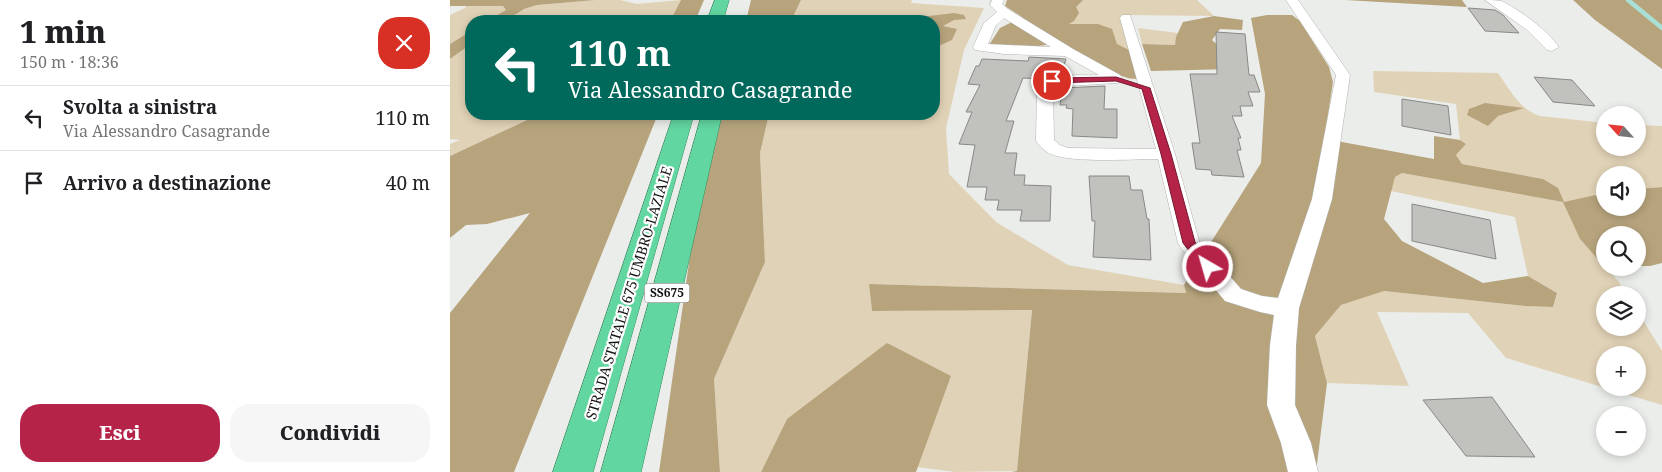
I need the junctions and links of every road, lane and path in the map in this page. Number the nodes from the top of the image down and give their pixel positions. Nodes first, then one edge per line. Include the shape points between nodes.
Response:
1 (722, 0) edge
2 (1292, 0) edge
3 (1491, 0) edge
4 (1001, 6) edge
5 (717, 15) edge
6 (1126, 18) dead end
7 (1552, 46) dead end
8 (1068, 52) junction
9 (1116, 79) junction
10 (1146, 88) junction
11 (682, 120) edge
12 (710, 120) edge
13 (1166, 154) junction
14 (1287, 308) junction
15 (573, 472) edge
16 (621, 472) edge
17 (1303, 472) edge

1 - 5 highway
2 - 14 street via 1343,75 1322,199
3 - 7 street via 1542,34
4 - 8 street
4 - 8 street via 980,47
6 - 10 street
8 - 9 street
9 - 10 street
9 - 13 street via 1052,81 1045,85 1045,141 1054,149 1067,153
10 - 13 street
11 - 15 highway, STRADA STATALE 675 UMBRO-LAZIALE / SS675
12 - 16 highway, SS675
13 - 14 street via 1189,243 1233,295
14 - 17 street via 1281,405

